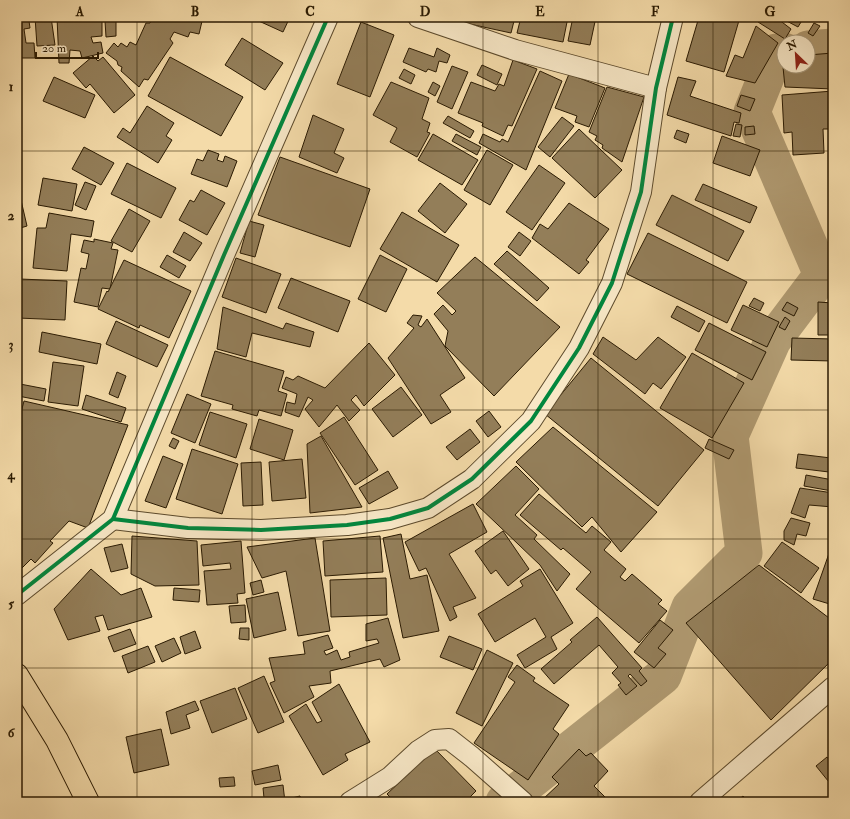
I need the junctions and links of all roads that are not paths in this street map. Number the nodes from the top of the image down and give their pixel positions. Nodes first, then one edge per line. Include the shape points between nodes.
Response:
1 (328, 17) edge
2 (418, 17) edge
3 (673, 17) edge
4 (656, 88) junction
5 (113, 519) junction
6 (17, 595) edge
7 (17, 674) edge
8 (833, 687) edge
9 (518, 797) edge
10 (88, 802) edge
11 (350, 802) edge
12 (700, 802) edge

1 - 5 street
2 - 4 street via 515,50
3 - 4 street
4 - 5 street via 641,192 612,283 579,348 531,421 472,479 428,508 347,525 261,530 188,528
5 - 6 street
7 - 10 highway via 57,740
8 - 12 street
9 - 11 street via 449,739 435,740 418,751 390,777

